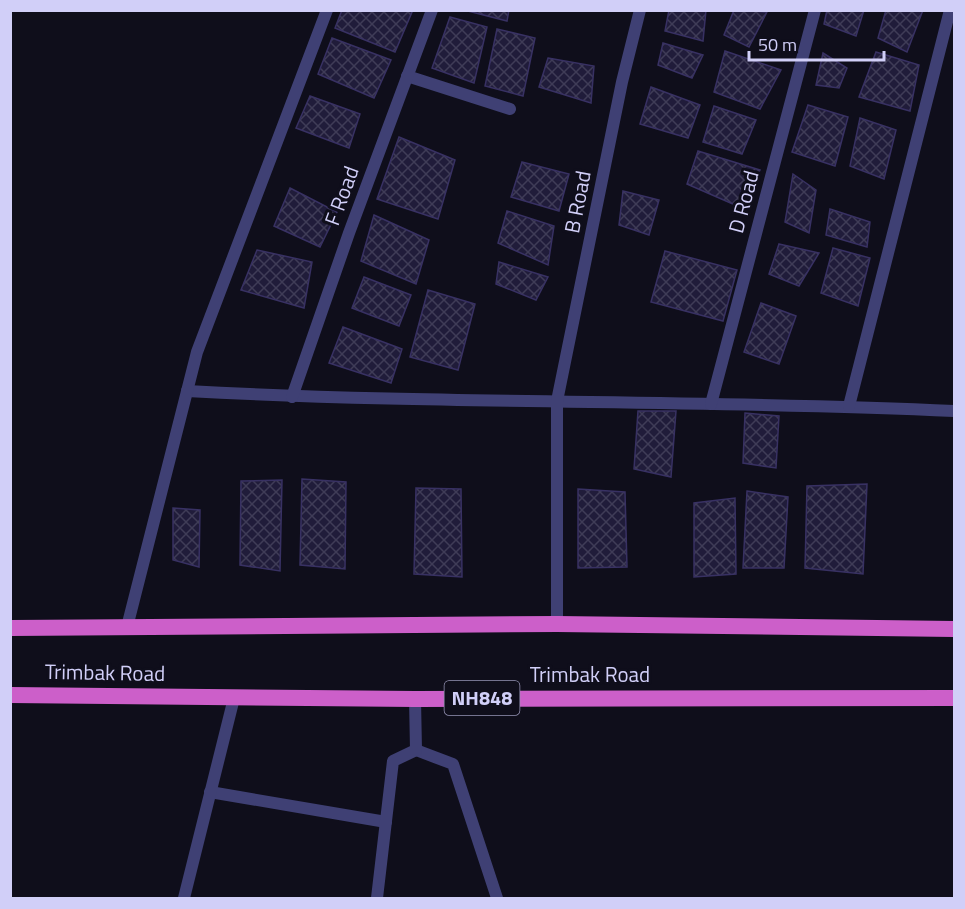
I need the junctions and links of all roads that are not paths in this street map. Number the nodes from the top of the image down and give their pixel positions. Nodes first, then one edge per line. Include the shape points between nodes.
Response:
1 (327, 10) edge
2 (432, 10) edge
3 (640, 10) edge
4 (815, 10) edge
5 (950, 10) edge
6 (407, 76) junction
7 (510, 109) dead end
8 (187, 391) junction
9 (292, 397) junction
10 (557, 401) junction
11 (711, 404) junction
12 (849, 406) junction
13 (954, 411) edge
14 (556, 624) junction
15 (126, 627) junction
16 (10, 628) edge
17 (954, 629) edge
18 (11, 695) edge
19 (234, 698) junction
20 (954, 698) edge
21 (415, 699) junction
22 (416, 750) junction
23 (210, 792) junction
24 (386, 822) junction
25 (184, 898) edge
26 (377, 898) edge
27 (497, 898) edge

1 - 8 street via 196,352
2 - 6 street, F Road
3 - 10 street, B Road
4 - 11 street, D Road
5 - 12 street
6 - 7 street
6 - 9 street, F Road
8 - 9 street
8 - 15 street
9 - 10 street
10 - 11 street
10 - 14 street, B Road
11 - 12 street
12 - 13 street
14 - 15 highway
14 - 17 highway
15 - 16 highway
18 - 19 highway, Trimbak Road / NH848 via 89,693
19 - 21 highway, Trimbak Road / NH848
19 - 23 street
20 - 21 highway, Trimbak Road / NH848
21 - 22 street
22 - 24 street via 393,761
22 - 27 street via 453,764
23 - 24 street
23 - 25 street
24 - 26 street

